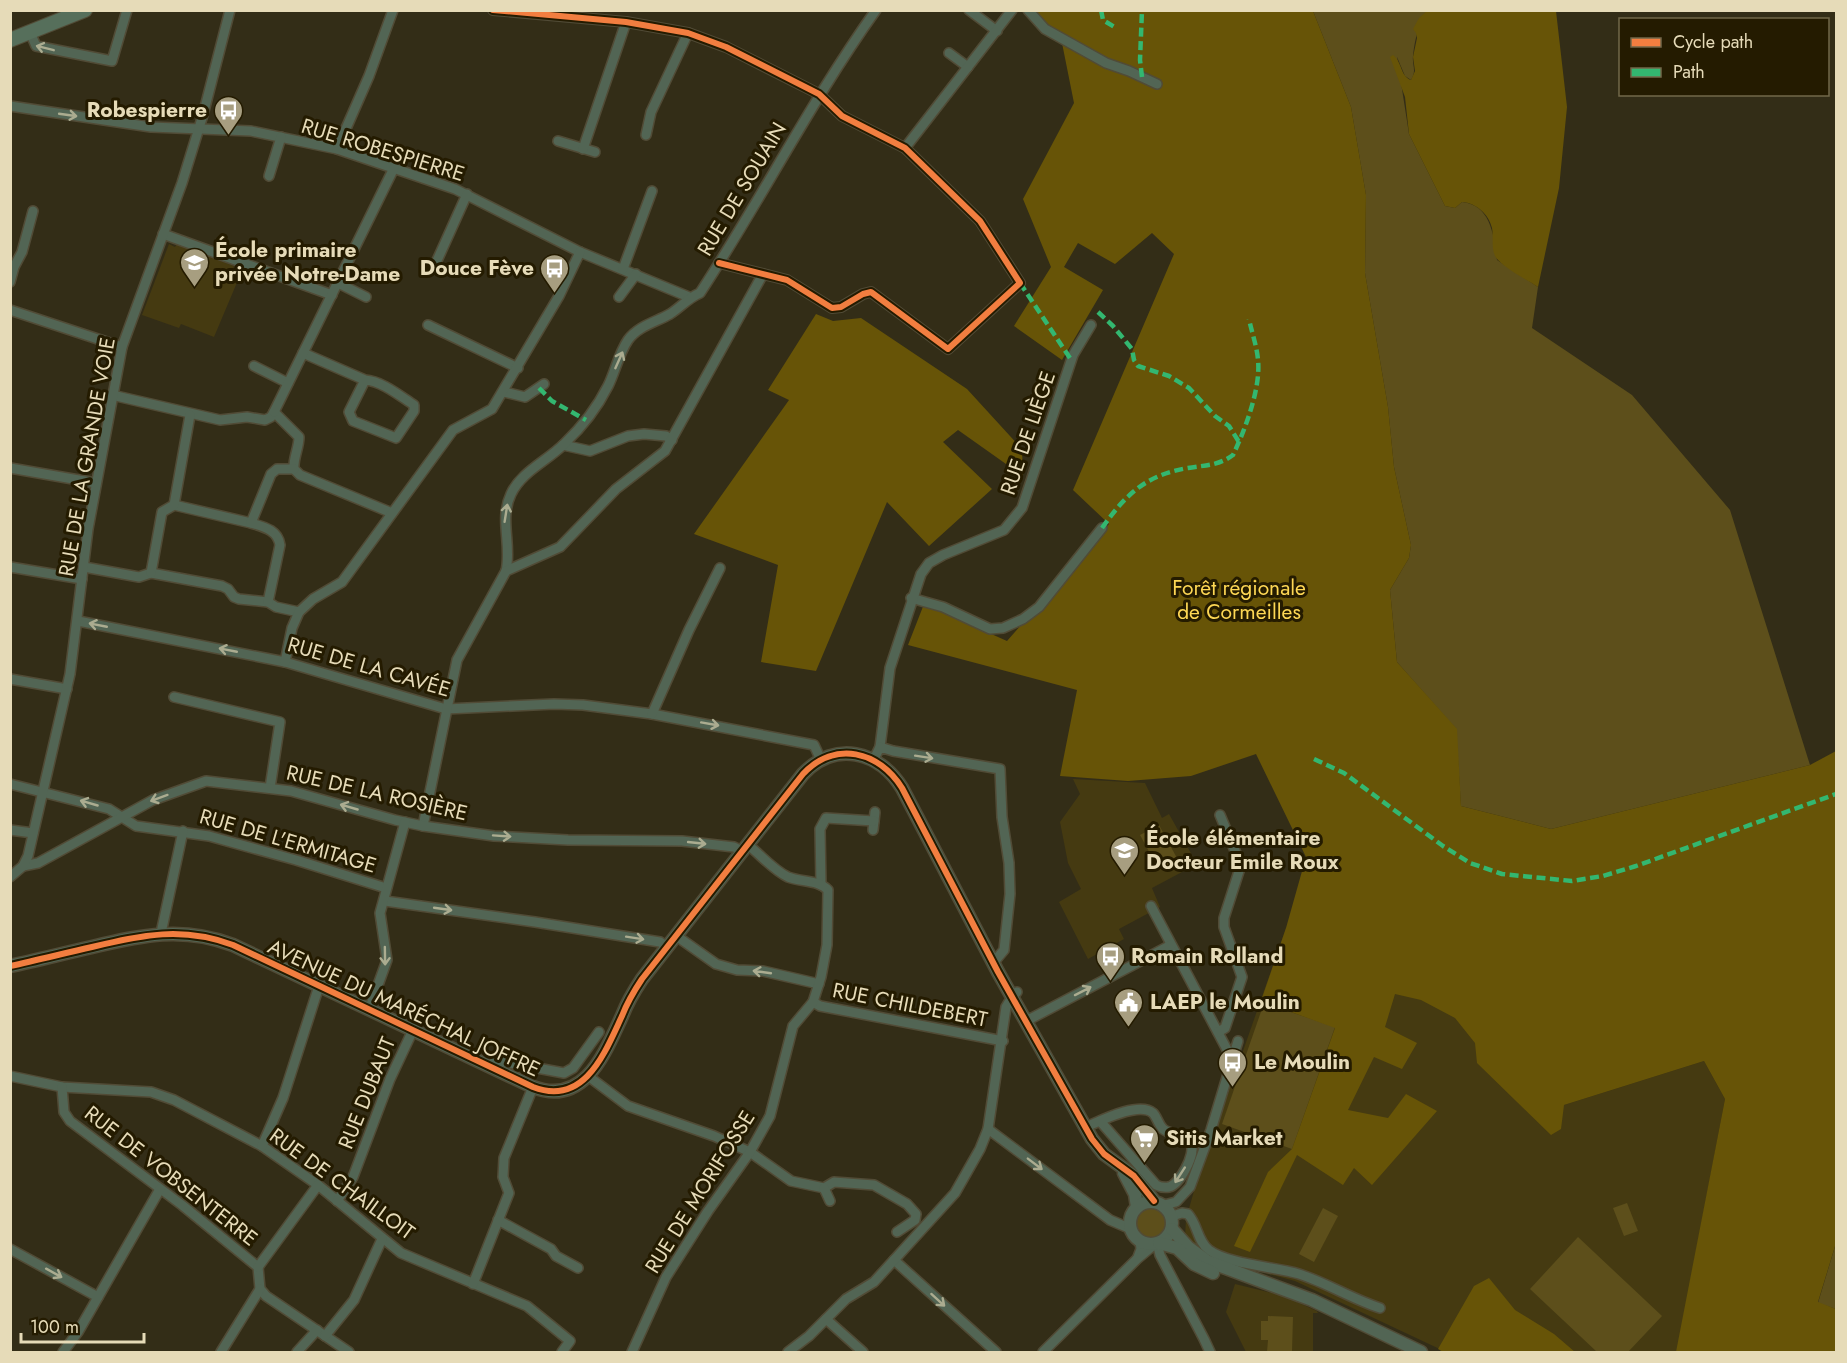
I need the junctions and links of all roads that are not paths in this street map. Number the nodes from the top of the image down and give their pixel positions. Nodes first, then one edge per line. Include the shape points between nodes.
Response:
1 (85, 10) edge
2 (127, 10) edge
3 (230, 10) edge
4 (393, 10) edge
5 (493, 10) edge
6 (622, 10) edge
7 (876, 10) edge
8 (969, 10) edge
9 (1012, 10) edge
10 (1028, 10) edge
11 (528, 11) edge
12 (622, 22) junction
13 (997, 31) junction
14 (30, 32) junction
15 (688, 33) junction
16 (10, 40) edge
17 (949, 53) dead end
18 (968, 67) junction
19 (1156, 84) dead end
20 (819, 94) junction
21 (10, 106) edge
22 (198, 129) junction
23 (646, 135) dead end
24 (281, 137) junction
25 (558, 141) dead end
26 (905, 148) junction
27 (337, 149) junction
28 (583, 149) junction
29 (595, 152) dead end
30 (394, 168) junction
31 (269, 176) dead end
32 (652, 191) dead end
33 (467, 194) junction
34 (33, 211) dead end
35 (163, 234) junction
36 (580, 252) junction
37 (720, 263) junction
38 (435, 265) dead end
39 (623, 269) junction
40 (636, 274) junction
41 (763, 274) junction
42 (10, 282) edge
43 (338, 283) junction
44 (332, 295) junction
45 (366, 297) dead end
46 (619, 297) dead end
47 (689, 297) junction
48 (10, 310) edge
49 (428, 325) dead end
50 (1091, 325) dead end
51 (122, 347) junction
52 (303, 353) junction
53 (254, 366) dead end
54 (518, 368) junction
55 (365, 380) junction
56 (288, 383) junction
57 (544, 384) dead end
58 (504, 392) junction
59 (112, 395) junction
60 (274, 412) junction
61 (190, 415) junction
62 (672, 440) junction
63 (563, 445) junction
64 (10, 468) edge
65 (294, 469) junction
66 (96, 483) junction
67 (174, 505) junction
68 (392, 513) junction
69 (251, 523) junction
70 (1102, 528) dead end
71 (10, 567) edge
72 (84, 567) junction
73 (720, 568) dead end
74 (506, 571) junction
75 (151, 573) junction
76 (82, 579) junction
77 (911, 598) junction
78 (268, 602) junction
79 (299, 612) junction
80 (78, 621) junction
81 (285, 662) junction
82 (10, 679) edge
83 (67, 688) junction
84 (174, 698) dead end
85 (446, 709) junction
86 (652, 714) junction
87 (880, 747) junction
88 (874, 759) junction
89 (821, 760) junction
90 (10, 784) edge
91 (270, 788) junction
92 (44, 792) junction
93 (1220, 815) dead end
94 (121, 816) junction
95 (874, 821) dead end
96 (405, 822) junction
97 (423, 826) junction
98 (10, 830) edge
99 (183, 831) junction
100 (33, 833) junction
101 (744, 847) junction
102 (23, 866) junction
103 (10, 877) edge
104 (821, 885) junction
105 (386, 888) junction
106 (385, 901) junction
107 (1151, 906) dead end
108 (161, 933) junction
109 (675, 935) junction
110 (1171, 945) junction
111 (666, 946) junction
112 (995, 961) junction
113 (10, 966) edge
114 (819, 984) junction
115 (319, 986) junction
116 (1011, 991) junction
117 (813, 1002) junction
118 (369, 1010) junction
119 (1027, 1017) junction
120 (413, 1030) junction
121 (599, 1032) dead end
122 (1218, 1032) junction
123 (1003, 1041) junction
124 (1238, 1041) dead end
125 (1232, 1059) junction
126 (491, 1068) junction
127 (10, 1076) edge
128 (588, 1076) junction
129 (62, 1087) junction
130 (532, 1087) junction
131 (1100, 1121) junction
132 (1086, 1128) junction
133 (988, 1129) junction
134 (262, 1146) junction
135 (750, 1152) junction
136 (1120, 1167) junction
137 (318, 1185) junction
138 (824, 1188) junction
139 (160, 1189) junction
140 (338, 1201) junction
141 (830, 1201) dead end
142 (1159, 1203) junction
143 (1137, 1207) junction
144 (1172, 1216) junction
145 (498, 1220) junction
146 (907, 1225) junction
147 (1131, 1228) junction
148 (1172, 1229) junction
149 (897, 1232) dead end
150 (918, 1234) junction
151 (382, 1239) junction
152 (1140, 1241) junction
153 (1158, 1246) junction
154 (10, 1249) edge
155 (1137, 1259) junction
156 (894, 1260) junction
157 (258, 1267) junction
158 (578, 1268) dead end
159 (473, 1284) junction
160 (1282, 1288) junction
161 (260, 1289) junction
162 (98, 1297) junction
163 (1380, 1308) dead end
164 (826, 1320) junction
165 (321, 1333) junction
166 (1210, 1352) edge
167 (63, 1353) edge
168 (220, 1353) edge
169 (297, 1353) edge
170 (349, 1353) edge
171 (562, 1353) edge
172 (632, 1353) edge
173 (788, 1353) edge
174 (863, 1353) edge
175 (996, 1353) edge
176 (1043, 1353) edge
177 (1420, 1353) edge

1 - 14 main road
2 -> 14 street via 112,61 36,46
3 - 22 street, RUE DE LA GRANDE VOIE
4 - 27 street
5 - 11 street
6 - 12 street
7 - 20 street, RUE DE SOUAIN
8 - 13 street
9 - 13 street
10 - 19 street via 1045,29 1106,63
11 - 12 street
12 - 15 street
12 - 28 street
13 - 18 street
14 - 16 main road
15 - 20 street via 726,47
15 - 23 street via 651,112
17 - 18 street
18 - 26 street
20 - 26 street via 842,116
20 - 37 street, RUE DE SOUAIN
21 -> 22 street, RUE ROBESPIERRE via 151,127
22 - 24 street, RUE ROBESPIERRE via 251,131
22 - 35 street, RUE DE LA GRANDE VOIE
24 - 27 street, RUE ROBESPIERRE
24 - 31 street
25 - 28 street
26 - 41 street via 980,221 1020,283 948,349 871,292 832,308 787,280
27 - 30 street, RUE ROBESPIERRE
28 - 29 street
30 - 33 street, RUE ROBESPIERRE
30 - 43 street
32 - 39 street
33 - 36 street, RUE ROBESPIERRE
33 - 38 street
34 - 42 street
35 - 44 street
35 - 51 street, RUE DE LA GRANDE VOIE
36 - 39 street, RUE ROBESPIERRE
36 - 54 street
37 - 41 street
37 - 47 street, RUE DE SOUAIN via 700,293
39 - 40 street, RUE ROBESPIERRE
40 - 46 street
40 - 47 street, RUE ROBESPIERRE
41 - 62 street
43 - 44 street
43 - 45 street
44 - 52 street
63 -> 47 street, RUE DE SOUAIN via 590,415 607,388 628,341 639,329 672,313
48 - 51 street
49 - 54 street
50 - 77 street, RUE DE LIÈGE via 1073,355 1022,508 1004,530 929,563
51 - 59 street, RUE DE LA GRANDE VOIE
52 - 55 street
52 - 56 street
53 - 56 street
54 - 58 street
55 - 55 street via 414,405 396,438 353,421 349,412
56 - 60 street
57 - 58 street via 525,397
58 - 68 street via 492,409 453,430
59 - 61 street
59 - 66 street, RUE DE LA GRANDE VOIE
60 - 61 street via 265,420
60 - 65 street via 299,437
61 - 67 street
62 - 63 street via 644,434 590,451
62 - 74 street via 665,451 616,489 560,547
74 -> 63 street, RUE DE SOUAIN via 504,516 510,495 519,480
64 - 66 street
65 - 68 street via 300,475
65 - 69 street via 277,469 271,474
66 - 72 street, RUE DE LA GRANDE VOIE
67 - 69 street
67 - 75 street via 162,512
68 - 79 street via 342,582
69 - 78 street via 272,531 279,539
70 - 77 street via 1039,607 1003,628 990,629 943,607
71 - 76 street
72 - 75 street via 139,577
72 - 76 street, RUE DE LA GRANDE VOIE
73 - 86 street
74 - 85 street via 458,660
75 - 78 street via 222,585 239,599
76 - 80 street, RUE DE LA GRANDE VOIE
77 - 87 street, RUE DE LIÈGE via 890,668
78 - 79 street
79 - 81 street
81 -> 80 street, RUE DE LA CAVÉE
80 - 83 street, RUE DE LA GRANDE VOIE
81 - 85 street, RUE DE LA CAVÉE
82 - 83 street
83 - 92 street, RUE DE LA GRANDE VOIE
84 - 91 street via 280,722
85 - 86 street, RUE DE LA CAVÉE via 569,704
85 - 97 street
86 -> 89 street, RUE DE LA CAVÉE via 814,745
87 - 88 street
87 -> 112 street via 1000,769 1010,894 1004,950
88 - 89 street, AVENUE DU MARÉCHAL JOFFRE via 849,754
88 - 112 street via 888,769 902,788
89 - 101 street, AVENUE DU MARÉCHAL JOFFRE via 803,774
90 - 92 street, RUE DE L'ERMITAGE
91 -> 94 street, RUE DE LA ROSIÈRE via 206,781
96 -> 91 street, RUE DE LA ROSIÈRE
94 -> 92 street, RUE DE L'ERMITAGE via 109,809
92 - 100 street, RUE DE LA GRANDE VOIE
93 - 122 street via 1241,865 1224,927 1242,977 1225,1028
94 - 99 street, RUE DE L'ERMITAGE via 136,826
94 - 102 street, RUE DE LA ROSIÈRE via 38,863
95 - 104 street via 826,818 820,829
96 - 97 street, RUE DE LA ROSIÈRE
96 - 105 street
97 -> 101 street, RUE DE LA ROSIÈRE via 494,836 682,841
98 - 100 street
99 - 105 street, RUE DE L'ERMITAGE
99 - 108 street
100 - 102 street, RUE DE LA GRANDE VOIE
101 - 104 street via 786,876
101 - 109 street, AVENUE DU MARÉCHAL JOFFRE
102 - 103 street
104 - 114 street, RUE DE MORIFOSSE via 828,890 828,916
105 - 106 street
106 -> 111 street, RUE DE L'ERMITAGE via 660,942
106 -> 118 street via 380,914 387,960
107 - 110 street
108 - 113 street, AVENUE DU MARÉCHAL JOFFRE
108 - 115 street, AVENUE DU MARÉCHAL JOFFRE via 194,934 221,941
109 - 111 street, AVENUE DU MARÉCHAL JOFFRE
114 -> 109 street, RUE CHILDEBERT via 716,964
119 -> 110 street
110 - 122 street
111 - 128 street, AVENUE DU MARÉCHAL JOFFRE via 635,990 602,1059
112 - 116 street
112 - 116 street via 1005,971
114 - 117 street, RUE DE MORIFOSSE
115 - 118 street, AVENUE DU MARÉCHAL JOFFRE
115 - 134 street via 283,1098
116 - 119 street
116 - 123 street
117 - 123 street, RUE CHILDEBERT
117 - 135 street, RUE DE MORIFOSSE via 793,1026 770,1116
118 - 120 street, AVENUE DU MARÉCHAL JOFFRE
119 - 132 street
120 - 126 street, AVENUE DU MARÉCHAL JOFFRE
120 - 140 street, RUE DUBAUT via 353,1177
121 - 126 street via 573,1068 564,1073 499,1060
122 - 125 street
123 - 133 street
124 - 125 street
125 - 142 street via 1212,1130 1190,1187 1176,1202
126 - 130 street, AVENUE DU MARÉCHAL JOFFRE
127 - 129 street, RUE DE CHAILLOIT
128 - 130 street, AVENUE DU MARÉCHAL JOFFRE via 558,1091
128 - 135 street via 628,1106 688,1125
129 - 134 street, RUE DE CHAILLOIT via 151,1092
129 - 139 street, RUE DE VOBSENTERRE via 64,1112 70,1121
130 - 145 street via 504,1158 502,1177 509,1193
131 -> 131 street via 1125,1112 1149,1111 1164,1130 1186,1137 1192,1146 1192,1156 1176,1184 1156,1185
131 - 132 street
132 - 136 street via 1098,1147
133 -> 147 street via 1110,1220
133 - 150 street via 955,1192
134 - 137 street, RUE DE CHAILLOIT
135 - 138 street via 791,1181
135 - 172 street, RUE DE MORIFOSSE via 666,1277
136 - 142 street
136 - 143 street via 1132,1186
137 - 140 street, RUE DE CHAILLOIT
137 - 157 street
138 - 141 street
138 - 146 street via 834,1182 874,1185 908,1204 916,1218
139 - 157 street, RUE DE VOBSENTERRE
139 - 162 street
140 - 151 street, RUE DE CHAILLOIT
142 - 143 street via 1146,1202
142 - 144 street
143 - 147 street via 1131,1215
144 - 148 street
144 - 163 street via 1188,1214 1203,1243 1217,1254 1298,1274
145 - 158 street
145 - 159 street
146 - 149 street
146 - 150 street
147 - 152 street
148 - 153 street
148 - 160 street via 1203,1259
150 - 156 street
151 - 159 street, RUE DE CHAILLOIT via 400,1253
151 - 165 street via 354,1300
152 - 153 street
152 - 155 street
153 - 155 street
153 - 160 street via 1177,1248 1194,1264 1212,1272
153 - 166 street
154 -> 162 street
155 - 176 street
156 - 164 street via 874,1282 846,1299
156 -> 175 street
157 - 161 street, RUE DE VOBSENTERRE
159 - 171 street, RUE DE CHAILLOIT via 527,1306 570,1341
160 - 177 street
161 - 165 street
161 - 168 street
162 - 167 street
164 - 173 street
164 - 174 street
165 - 169 street
165 - 170 street

